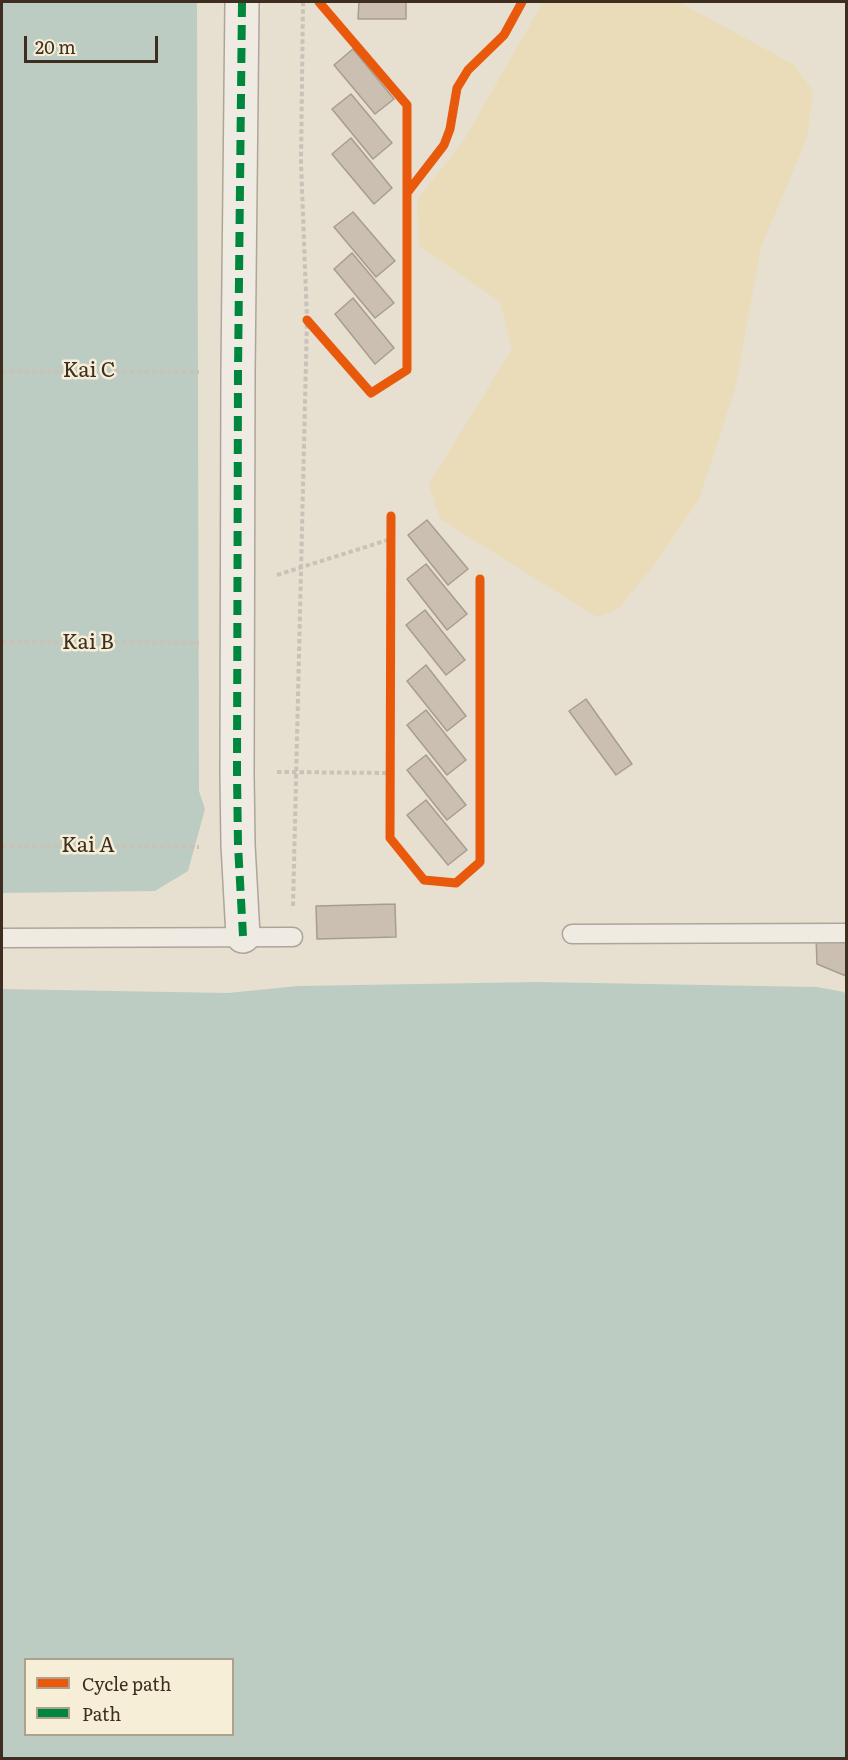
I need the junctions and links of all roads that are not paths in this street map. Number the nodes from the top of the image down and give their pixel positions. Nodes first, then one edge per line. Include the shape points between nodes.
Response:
1 (242, 2) edge
2 (846, 933) edge
3 (572, 934) dead end
4 (243, 936) junction
5 (293, 937) road end
6 (2, 938) edge

1 - 4 street via 237,774
2 - 3 lane
4 - 5 lane
4 - 6 lane

